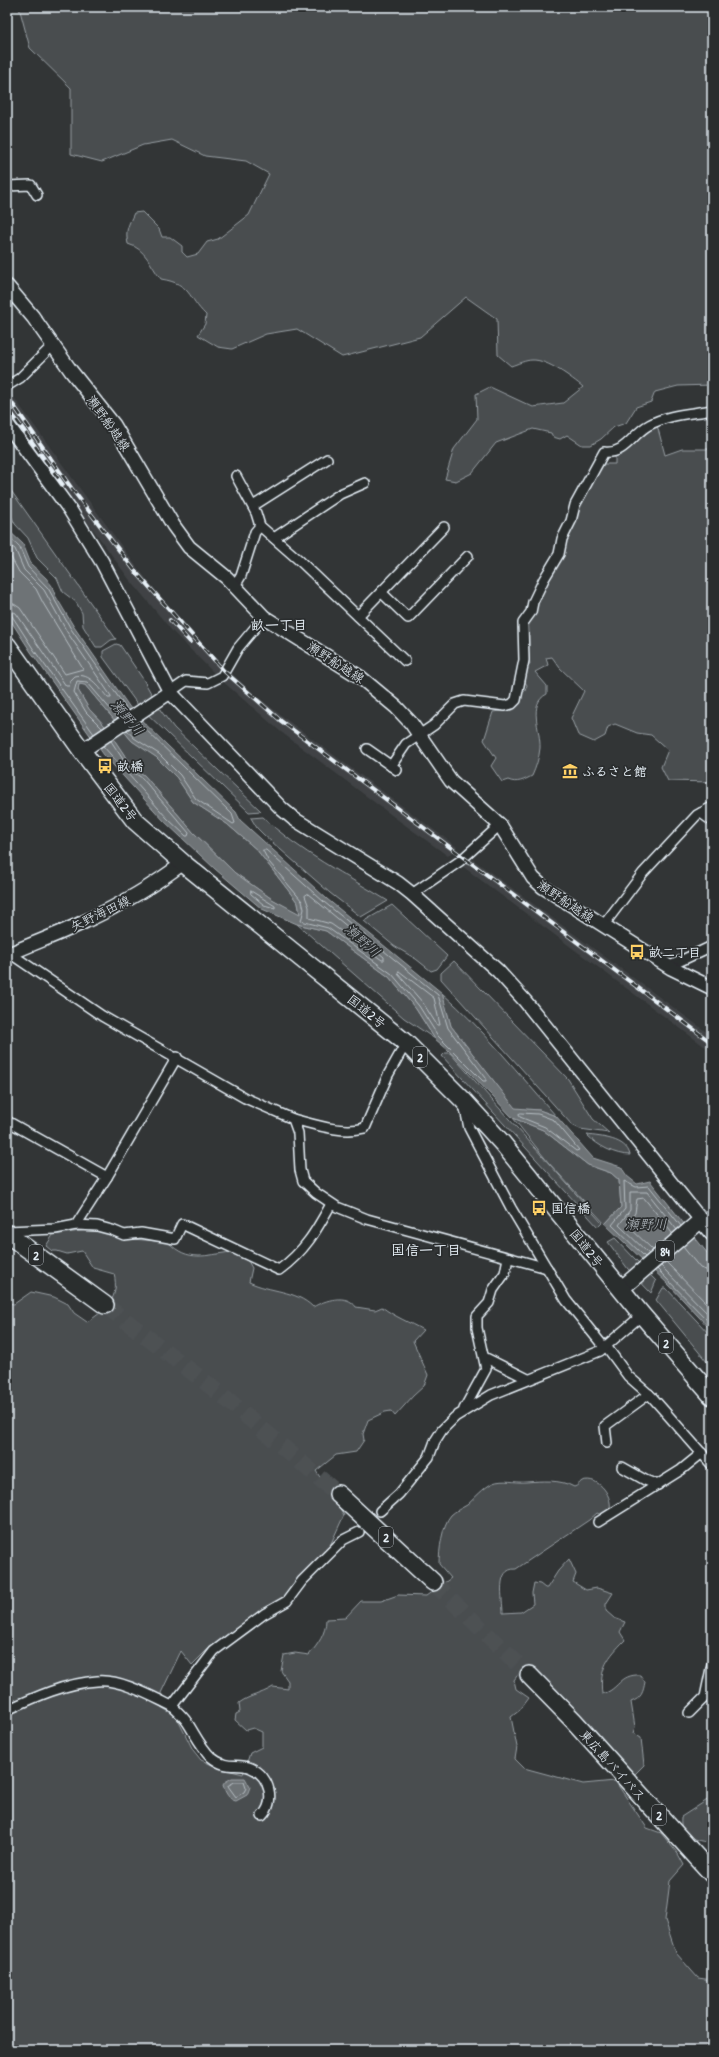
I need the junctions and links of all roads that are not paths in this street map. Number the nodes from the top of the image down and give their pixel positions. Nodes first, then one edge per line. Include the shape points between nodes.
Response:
1 (7, 186) edge
2 (37, 195) dead end
3 (7, 286) edge
4 (53, 345) junction
5 (7, 386) edge
6 (712, 410) edge
7 (7, 424) edge
8 (327, 459) dead end
9 (236, 476) dead end
10 (365, 483) dead end
11 (253, 506) junction
12 (260, 526) junction
13 (444, 527) dead end
14 (274, 538) junction
15 (468, 556) dead end
16 (235, 586) junction
17 (381, 592) junction
18 (358, 616) junction
19 (264, 617) junction
20 (10, 655) edge
21 (405, 661) dead end
22 (164, 695) junction
23 (420, 736) junction
24 (88, 747) junction
25 (367, 749) dead end
26 (712, 808) edge
27 (700, 813) junction
28 (712, 822) edge
29 (500, 826) junction
30 (183, 863) junction
31 (412, 894) junction
32 (603, 926) junction
33 (712, 946) edge
34 (8, 954) edge
35 (671, 968) junction
36 (712, 988) edge
37 (406, 1043) junction
38 (176, 1058) junction
39 (463, 1100) junction
40 (293, 1119) junction
41 (7, 1121) edge
42 (107, 1177) junction
43 (331, 1204) junction
44 (699, 1222) junction
45 (76, 1225) junction
46 (7, 1232) edge
47 (712, 1233) edge
48 (508, 1258) junction
49 (547, 1268) junction
50 (628, 1283) junction
51 (106, 1305) tunnel mouth
52 (642, 1315) junction
53 (605, 1347) junction
54 (484, 1357) junction
55 (528, 1379) junction
56 (649, 1394) junction
57 (712, 1396) edge
58 (463, 1411) junction
59 (607, 1443) dead end
60 (706, 1453) edge
61 (712, 1465) edge
62 (622, 1467) dead end
63 (658, 1485) junction
64 (338, 1494) tunnel mouth
65 (380, 1511) dead end
66 (598, 1522) dead end
67 (359, 1532) dead end
68 (433, 1582) tunnel mouth
69 (712, 1664) edge
70 (529, 1675) tunnel mouth
71 (172, 1706) junction
72 (7, 1710) edge
73 (689, 1713) dead end
74 (262, 1816) dead end
75 (707, 1869) edge

1 - 2 street via 31,185
3 - 4 main road, 瀬野船越線
4 - 5 street via 20,378
4 - 16 main road, 瀬野船越線 via 114,425 181,536 201,558
6 - 23 street via 675,415 661,420 642,429 616,452 604,452 575,505 559,554 523,623 524,660 516,700 506,706 460,702
7 - 22 main road via 70,510 102,562
8 - 11 street
9 - 11 street
10 - 14 street via 340,494
11 - 12 street
12 - 14 street
12 - 16 street via 255,532 241,576
13 - 17 street
14 - 18 street
15 - 17 street via 408,618
16 - 19 main road, 瀬野船越線
17 - 18 street
18 - 21 street
19 - 22 street via 238,648 222,676 208,684 186,681
19 - 23 main road, 瀬野船越線 via 360,677 400,710
20 - 24 highway, 国道2号 / 2
22 - 24 main road
22 - 31 main road via 294,819
23 - 25 street via 406,744 394,768
23 - 29 main road, 瀬野船越線 via 451,781
24 - 30 highway, 国道2号 / 2 via 135,821
26 - 27 street
27 - 28 street
27 - 32 street via 643,873
29 - 31 street via 460,861
29 - 32 main road, 瀬野船越線 via 534,878 556,896
30 - 34 main road, 矢野海田線 via 122,903 85,922
30 - 37 highway, 国道2号 / 2
31 - 44 main road via 498,971 525,1001
32 - 35 main road, 瀬野船越線
33 - 35 street via 674,964
34 - 38 street via 102,1016
35 - 36 main road, 瀬野船越線
37 - 39 highway, 国道2号 / 2
37 - 40 street via 388,1075 365,1128 356,1130 327,1127
38 - 40 street via 245,1098
38 - 42 street
39 - 49 street via 469,1128 511,1208
39 - 50 highway, 国道2号 / 2
40 - 43 street via 298,1133 303,1181
41 - 42 street
42 - 45 street
43 - 45 street via 303,1249 279,1270 182,1224 175,1239 140,1233 124,1236 97,1226
43 - 48 street via 367,1219
44 - 47 main road
44 - 50 main road, 84
45 - 46 street
46 - 51 highway, 2
48 - 49 street
48 - 54 street via 505,1273 492,1290 489,1303 478,1316 477,1328
49 - 53 street via 566,1300
50 - 52 highway, 国道2号 / 2
52 - 53 street
52 - 57 highway, 国道2号 / 2
53 - 55 street
53 - 56 street via 628,1376
54 - 55 street
54 - 58 street via 486,1369
55 - 58 street via 490,1395
56 - 59 street via 605,1426
56 - 60 street
58 - 65 street via 442,1430 429,1456 399,1494
60 - 61 street
60 - 63 street
62 - 63 street
63 - 66 street
64 - 68 highway, 2
67 - 71 street via 343,1540 302,1581 287,1601 264,1614 214,1651
69 - 73 street via 705,1697
70 - 75 highway, 東広島バイパス / 2
71 - 72 street via 122,1684 98,1680 45,1694
71 - 74 street via 186,1722 200,1746 215,1760 231,1767 251,1768 260,1774 270,1794 270,1803

